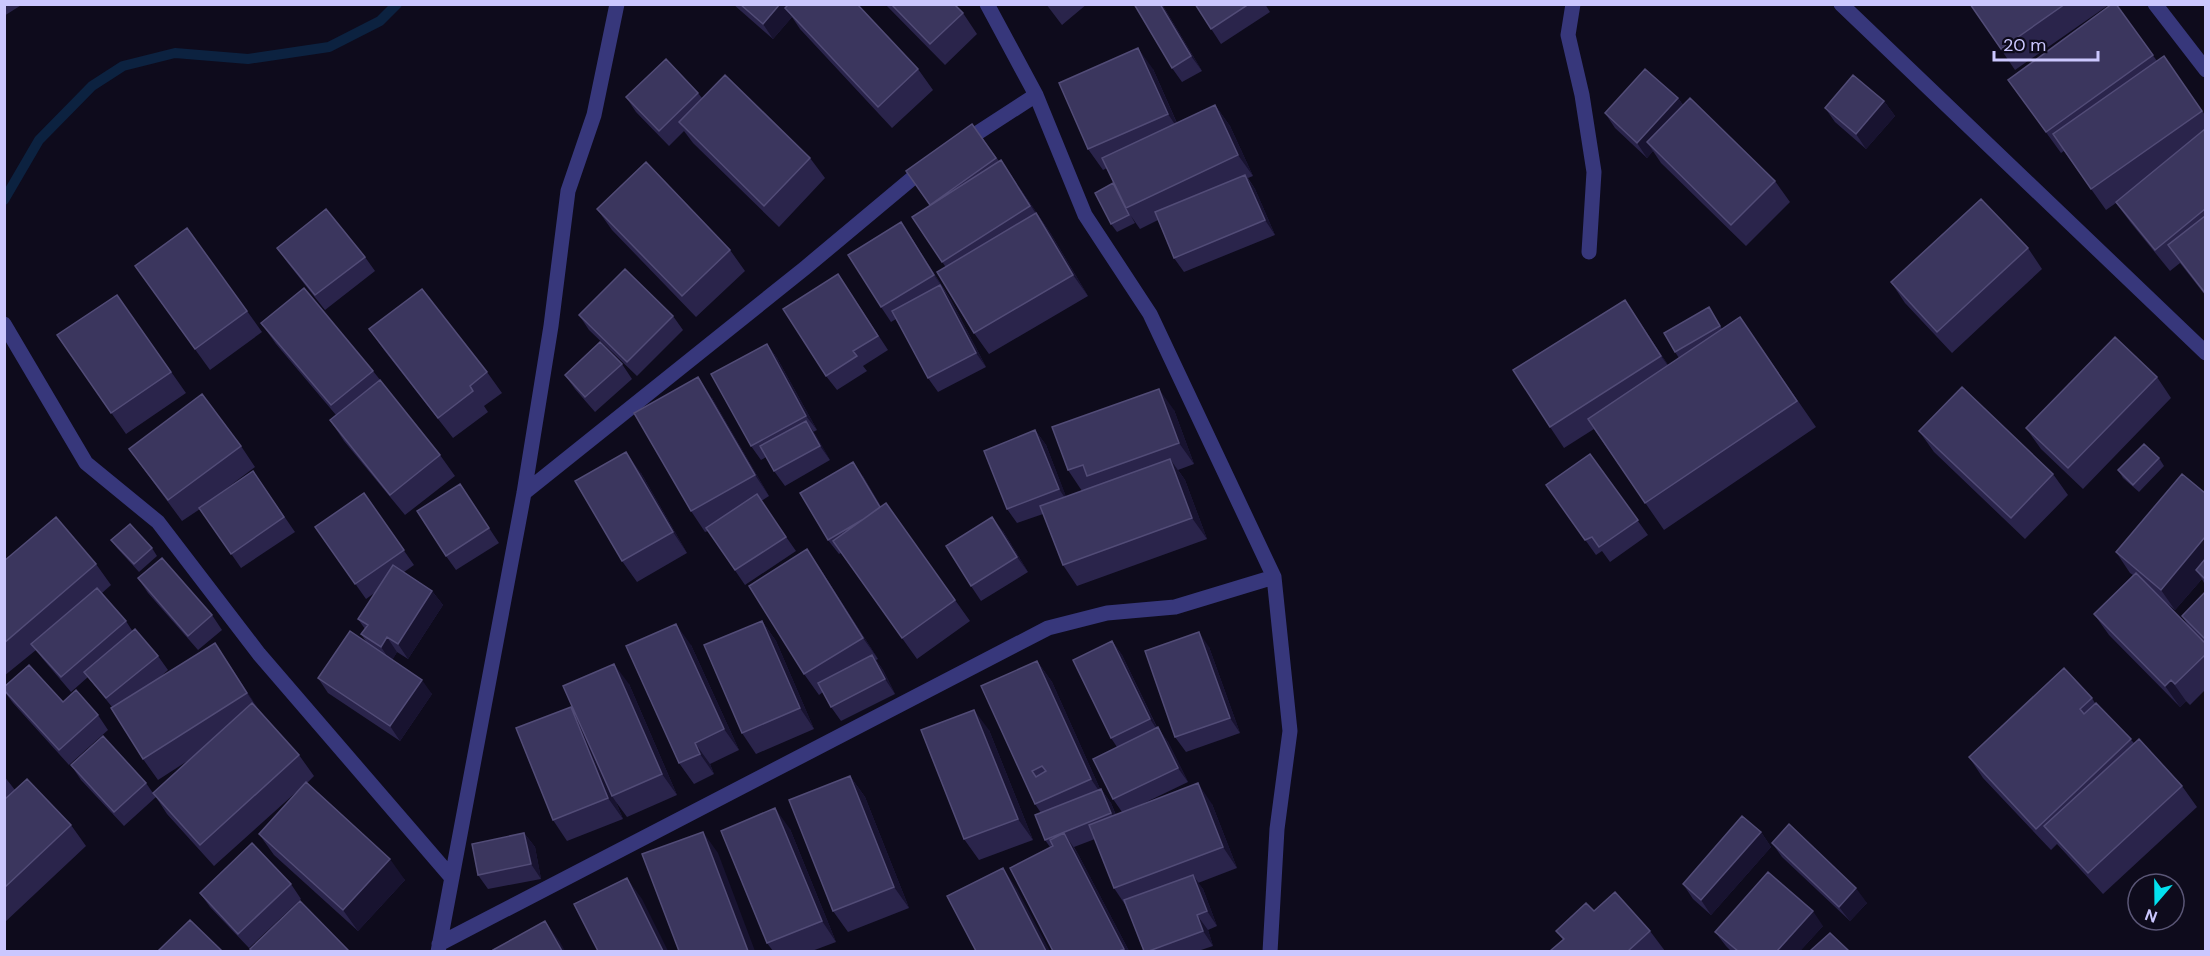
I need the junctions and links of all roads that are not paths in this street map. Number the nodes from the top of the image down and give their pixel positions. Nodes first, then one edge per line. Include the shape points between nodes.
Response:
1 (617, 4) edge
2 (987, 4) edge
3 (1573, 4) edge
4 (1841, 4) edge
5 (2155, 4) edge
6 (2205, 70) edge
7 (1036, 95) junction
8 (1589, 252) dead end
9 (4, 324) edge
10 (2205, 353) edge
11 (524, 493) junction
12 (1274, 578) junction
13 (452, 878) junction
14 (439, 948) edge
15 (1270, 951) edge

1 - 11 street via 594,115 568,192
2 - 7 street
3 - 8 street via 1568,35 1594,172
4 - 10 street
5 - 6 street
7 - 11 street via 942,156
7 - 12 street via 1085,215 1150,314
9 - 13 street via 86,463 158,522 260,654
11 - 13 street
12 - 14 street via 1175,607 1107,613 1048,628
12 - 15 street via 1290,731 1277,829
13 - 14 street

